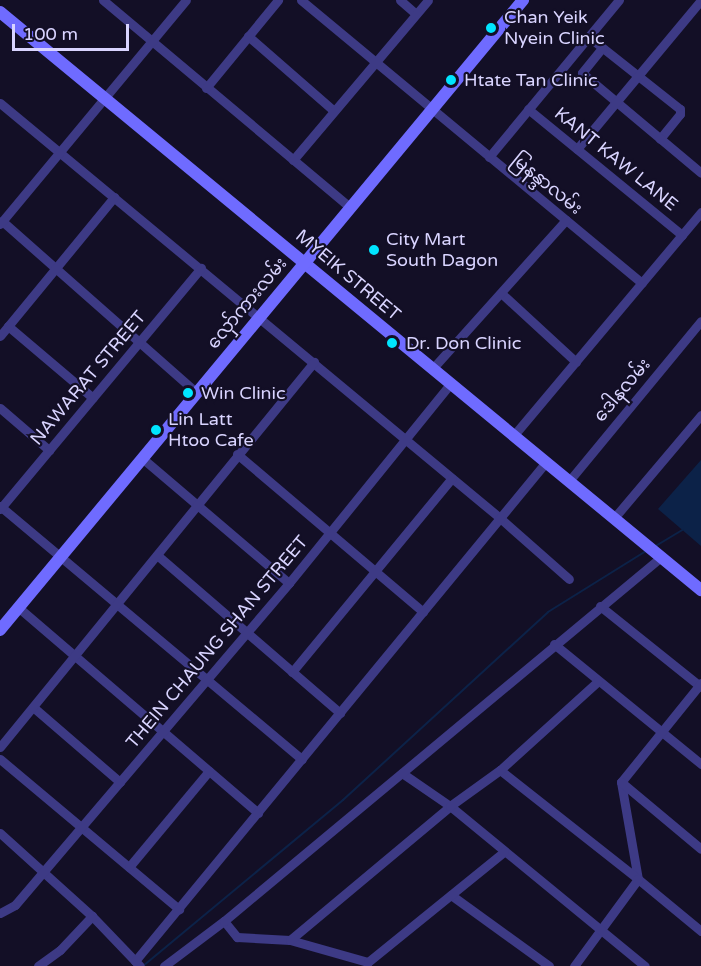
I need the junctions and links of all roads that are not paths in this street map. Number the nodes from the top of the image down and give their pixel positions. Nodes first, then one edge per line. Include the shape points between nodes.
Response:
1 (103, 0) edge
2 (186, 0) edge
3 (278, 0) edge
4 (301, 0) edge
5 (400, 0) edge
6 (428, 0) edge
7 (523, 0) edge
8 (619, 0) edge
9 (700, 0) edge
10 (0, 12) edge
11 (416, 14) junction
12 (248, 36) junction
13 (588, 37) junction
14 (153, 41) junction
15 (602, 48) junction
16 (375, 63) junction
17 (637, 77) junction
18 (206, 87) junction
19 (103, 97) junction
20 (616, 102) junction
21 (3, 106) edge
22 (528, 109) junction
23 (431, 110) junction
24 (334, 111) junction
25 (0, 117) edge
26 (660, 139) junction
27 (577, 149) junction
28 (60, 152) junction
29 (489, 157) junction
30 (293, 160) junction
31 (701, 173) edge
32 (114, 197) junction
33 (350, 207) junction
34 (701, 212) edge
35 (566, 220) junction
36 (1, 223) edge
37 (682, 235) junction
38 (304, 262) junction
39 (56, 268) junction
40 (201, 268) junction
41 (642, 283) junction
42 (501, 293) junction
43 (259, 316) junction
44 (701, 321) edge
45 (8, 326) junction
46 (0, 336) edge
47 (140, 342) junction
48 (314, 362) junction
49 (576, 362) junction
50 (433, 368) junction
51 (451, 383) junction
52 (196, 392) junction
53 (93, 399) junction
54 (0, 408) edge
55 (701, 416) edge
56 (514, 435) junction
57 (406, 439) junction
58 (49, 450) junction
59 (237, 454) junction
60 (142, 458) junction
61 (546, 462) junction
62 (452, 478) junction
63 (569, 481) junction
64 (198, 505) junction
65 (1, 508) edge
66 (501, 518) junction
67 (614, 518) junction
68 (330, 533) junction
69 (157, 555) junction
70 (661, 557) junction
71 (60, 558) junction
72 (375, 571) junction
73 (569, 579) dead end
74 (289, 583) junction
75 (701, 590) edge
76 (116, 604) junction
77 (600, 606) junction
78 (19, 608) junction
79 (423, 612) junction
80 (0, 630) edge
81 (247, 633) junction
82 (554, 644) junction
83 (75, 656) junction
84 (292, 672) junction
85 (207, 680) junction
86 (598, 681) junction
87 (700, 685) edge
88 (33, 707) junction
89 (340, 713) junction
90 (163, 731) junction
91 (663, 732) junction
92 (0, 747) edge
93 (0, 759) edge
94 (302, 759) junction
95 (701, 764) edge
96 (500, 770) junction
97 (209, 771) junction
98 (402, 773) junction
99 (120, 782) junction
100 (621, 782) junction
101 (450, 806) junction
102 (258, 813) junction
103 (81, 827) junction
104 (0, 833) edge
105 (701, 849) edge
106 (504, 852) junction
107 (129, 867) junction
108 (44, 871) junction
109 (638, 879) junction
110 (451, 895) junction
111 (179, 909) junction
112 (0, 913) edge
113 (92, 916) junction
114 (224, 921) junction
115 (601, 930) junction
116 (701, 931) edge
117 (290, 940) junction
118 (138, 963) edge
119 (38, 966) edge
120 (165, 966) edge
121 (549, 966) edge
122 (574, 966) edge
123 (645, 966) edge

1 - 14 street
2 - 14 street
3 - 12 street
4 - 16 street, မြနန္ဒာလမ်း
5 - 11 street
6 - 11 street
7 - 23 street, လှော်ကားလမ်း
8 - 13 street
9 - 17 street
10 - 19 street, MYEIK STREET
11 - 16 street
12 - 18 street
12 - 24 street
13 - 15 street
13 - 22 street
14 - 18 street
14 - 19 street
15 - 17 street
15 - 20 street via 582,73
16 - 23 street, မြနန္ဒာလမ်း
16 - 24 street
17 - 20 street
17 - 26 street via 680,109
18 - 30 street
19 - 28 street
19 - 38 street, MYEIK STREET
20 - 26 street
20 - 27 street
21 - 25 street
21 - 28 street
22 - 27 street, KANT KAW LANE
22 - 29 street
23 - 29 street, မြနန္ဒာလမ်း
23 - 33 street, လှော်ကားလမ်း
24 - 30 street
26 - 31 street
27 - 37 street, KANT KAW LANE
28 - 32 street
28 - 36 street
29 - 35 street, မြနန္ဒာလမ်း
30 - 33 street
32 - 39 street
32 - 40 street
33 - 38 street, လှော်ကားလမ်း
34 - 37 street
35 - 41 street, မြနန္ဒာလမ်း
35 - 42 street
36 - 39 street
37 - 41 street
38 - 43 street, လှော်ကားလမ်း
38 - 50 street, MYEIK STREET
39 - 45 street
39 - 47 street
40 - 43 street
40 - 47 street, NAWARAT STREET
41 - 49 street
42 - 49 street
42 - 50 street
43 - 48 street
43 - 52 street, လှော်ကားလမ်း
44 - 63 street, ဒေါနလမ်း
45 - 46 street
45 - 53 street
47 - 52 street
47 - 53 street, NAWARAT STREET
48 - 57 street
48 - 59 street
49 - 56 street
50 - 51 street, MYEIK STREET
51 - 56 street, MYEIK STREET
51 - 57 street, THEIN CHAUNG SHAN STREET
52 - 60 street, လှော်ကားလမ်း
53 - 58 street, NAWARAT STREET
54 - 58 street
55 - 67 street
56 - 61 street, MYEIK STREET
57 - 62 street
57 - 68 street, THEIN CHAUNG SHAN STREET
58 - 65 street, NAWARAT STREET
59 - 64 street
59 - 68 street
60 - 64 street
60 - 71 street, လှော်ကားလမ်း
61 - 63 street, MYEIK STREET
61 - 66 street
62 - 66 street
62 - 72 street
63 - 67 street, MYEIK STREET
64 - 69 street
64 - 74 street
65 - 71 street
66 - 73 street
66 - 79 street
67 - 70 street, MYEIK STREET
68 - 72 street
68 - 74 street, THEIN CHAUNG SHAN STREET
69 - 76 street
69 - 81 street
70 - 75 street, MYEIK STREET
70 - 77 street
71 - 76 street
71 - 78 street, လှော်ကားလမ်း
72 - 79 street
72 - 84 street
74 - 81 street, THEIN CHAUNG SHAN STREET
76 - 83 street
76 - 85 street
77 - 82 street
77 - 87 street
78 - 80 street, လှော်ကားလမ်း
78 - 83 street
79 - 89 street
81 - 84 street
81 - 85 street, THEIN CHAUNG SHAN STREET
82 - 86 street
82 - 98 street
83 - 88 street
83 - 90 street
84 - 89 street
85 - 90 street, THEIN CHAUNG SHAN STREET
85 - 94 street
86 - 91 street
86 - 96 street
87 - 91 street
88 - 92 street
88 - 99 street
89 - 94 street
90 - 97 street
90 - 99 street, THEIN CHAUNG SHAN STREET
91 - 95 street
91 - 100 street
93 - 103 street
94 - 102 street
96 - 101 street
96 - 109 street
97 - 102 street
97 - 107 street
98 - 101 street
98 - 114 street
99 - 103 street, THEIN CHAUNG SHAN STREET
100 - 105 street
100 - 109 street
101 - 106 street
101 - 117 street
102 - 111 street
103 - 107 street
103 - 108 street, THEIN CHAUNG SHAN STREET
104 - 108 street
106 - 110 street
106 - 115 street
107 - 111 street
108 - 112 street, THEIN CHAUNG SHAN STREET via 15,905
108 - 113 street
109 - 115 street
109 - 116 street
110 - 117 street via 368,962
110 - 121 street
111 - 118 street
113 - 118 street
113 - 119 street via 60,950
114 - 117 street via 237,937
114 - 120 street
115 - 122 street
115 - 123 street

